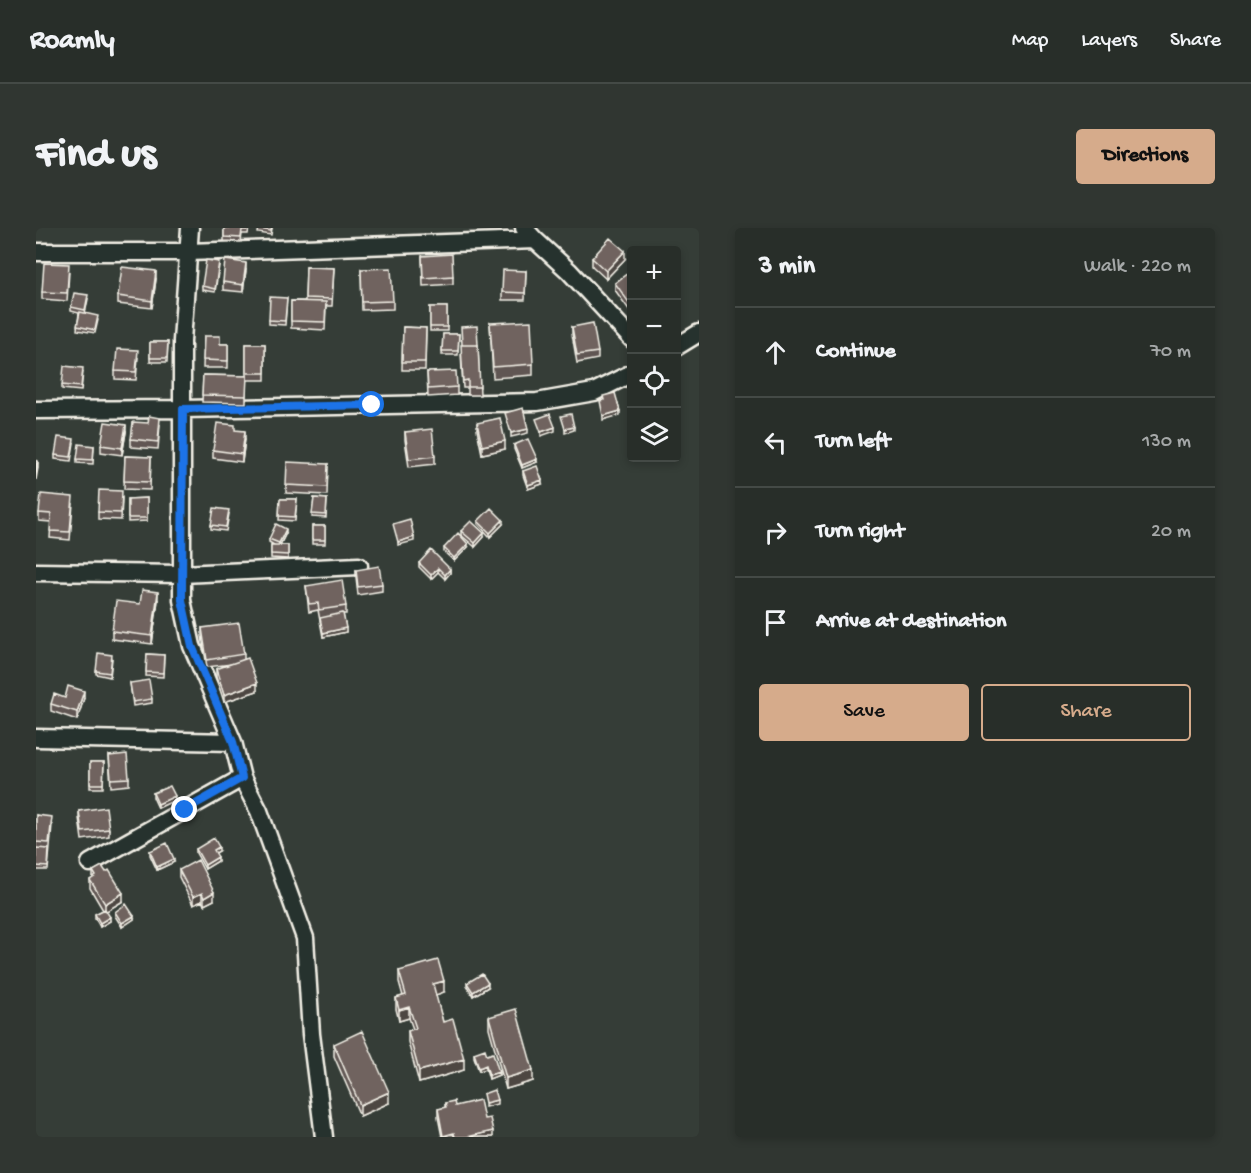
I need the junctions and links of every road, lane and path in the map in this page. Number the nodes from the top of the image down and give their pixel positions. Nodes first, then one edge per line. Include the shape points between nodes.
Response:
1 (190, 228) edge
2 (530, 234) edge
3 (36, 252) edge
4 (188, 252) junction
5 (699, 333) edge
6 (627, 334) edge
7 (681, 344) edge
8 (627, 376) edge
9 (183, 409) junction
10 (36, 410) edge
11 (359, 566) dead end
12 (36, 572) edge
13 (182, 574) junction
14 (36, 738) edge
15 (233, 742) junction
16 (242, 778) junction
17 (90, 862) dead end
18 (324, 1137) edge

1 - 4 street
2 - 4 street
2 - 6 street
3 - 4 street
4 - 9 street
5 - 7 street
8 - 9 street via 594,392 537,402
9 - 10 street
9 - 13 street
11 - 13 street
12 - 13 street
13 - 15 street via 182,600 192,646
14 - 15 street
15 - 16 street
16 - 17 street
16 - 18 street via 259,811 305,938 311,1034

